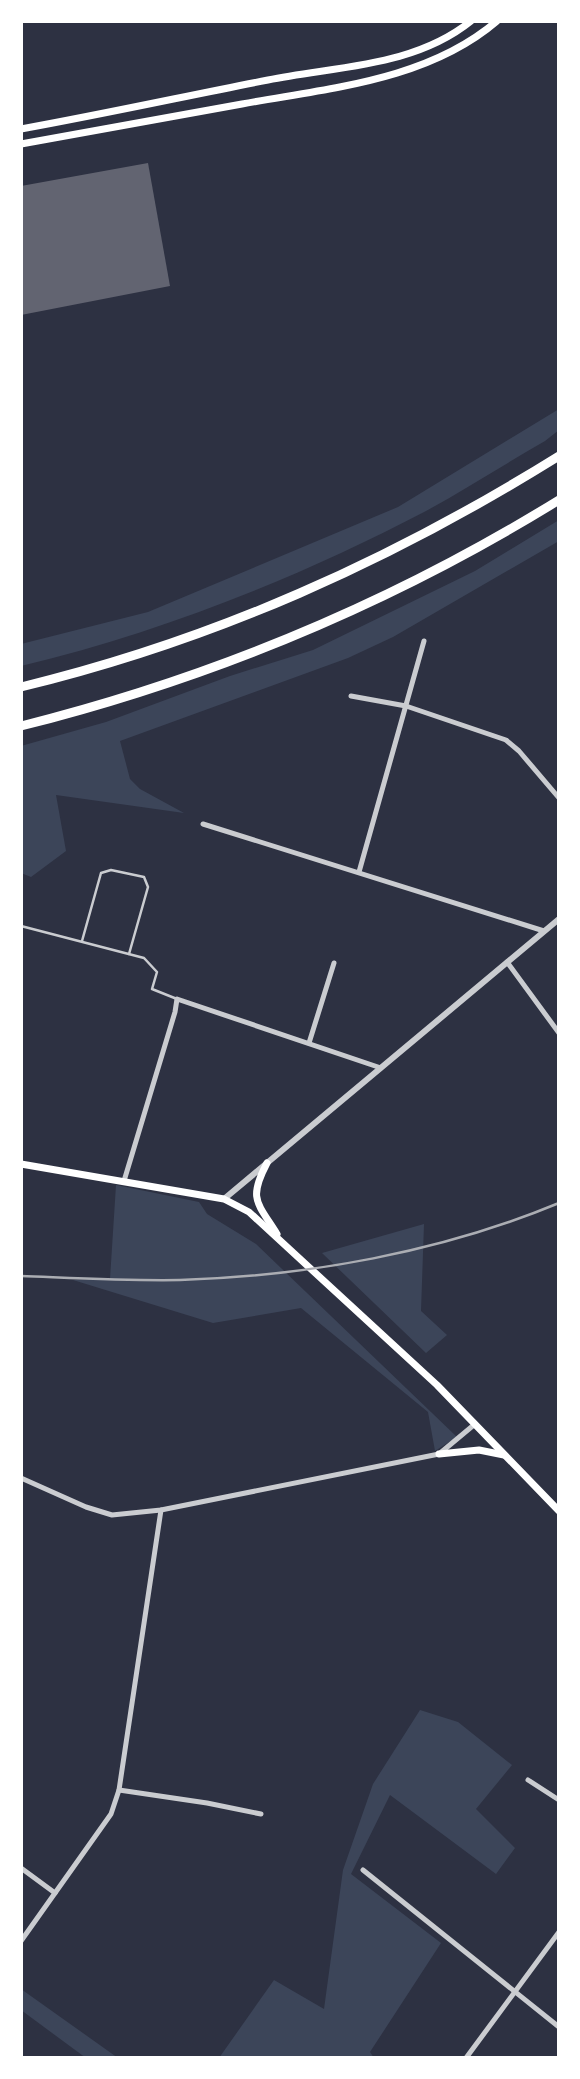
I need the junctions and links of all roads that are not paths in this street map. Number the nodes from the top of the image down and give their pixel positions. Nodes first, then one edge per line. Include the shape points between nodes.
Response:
1 (471, 21) edge
2 (497, 21) edge
3 (369, 64) junction
4 (370, 80) junction
5 (21, 129) edge
6 (21, 144) edge
7 (559, 456) edge
8 (559, 499) edge
9 (424, 641) dead end
10 (21, 687) edge
11 (351, 696) dead end
12 (406, 706) junction
13 (21, 726) edge
14 (559, 798) edge
15 (203, 824) dead end
16 (359, 872) junction
17 (559, 919) edge
18 (21, 926) edge
19 (544, 931) junction
20 (82, 942) junction
21 (129, 954) junction
22 (507, 962) junction
23 (334, 963) dead end
24 (177, 999) junction
25 (559, 1033) edge
26 (309, 1043) junction
27 (381, 1068) junction
28 (267, 1163) junction
29 (21, 1164) edge
30 (124, 1181) junction
31 (224, 1199) junction
32 (284, 1244) junction
33 (475, 1424) junction
34 (439, 1454) junction
35 (505, 1455) junction
36 (21, 1478) edge
37 (557, 1505) edge
38 (162, 1510) junction
39 (528, 1780) dead end
40 (119, 1790) junction
41 (559, 1800) edge
42 (261, 1814) dead end
43 (21, 1868) edge
44 (363, 1870) dead end
45 (55, 1894) junction
46 (559, 1931) edge
47 (21, 1941) edge
48 (513, 1992) junction
49 (559, 2027) edge
50 (466, 2058) edge

1 - 3 main road via 413,53
2 - 4 main road via 432,62
3 - 4 main road
3 - 5 main road
4 - 6 main road
7 - 10 highway via 405,545 293,597 153,649
8 - 13 highway via 448,565 296,637 115,701
9 - 12 street
11 - 12 street
12 - 14 street via 506,740
12 - 16 street
15 - 16 street
16 - 19 street
17 - 19 street
18 - 20 lane
19 - 22 street
20 - 21 lane
20 - 21 lane via 101,873 111,870 144,877 148,887
21 - 24 lane via 144,958 157,972 152,989
22 - 25 street
22 - 27 street
23 - 26 street
24 - 26 street
24 - 30 street
26 - 27 street
27 - 28 street
28 - 31 street
28 - 32 main road via 256,1195
29 - 30 main road
30 - 31 main road
31 - 32 main road via 249,1212
32 - 33 main road
33 - 34 street
33 - 35 main road
34 - 35 main road via 479,1450
34 - 38 street
35 - 37 main road
36 - 38 street via 112,1515
38 - 40 street
39 - 41 street
40 - 42 street
40 - 45 street via 111,1814
43 - 45 street
44 - 48 street
45 - 47 street
46 - 48 street
48 - 49 street
48 - 50 street

